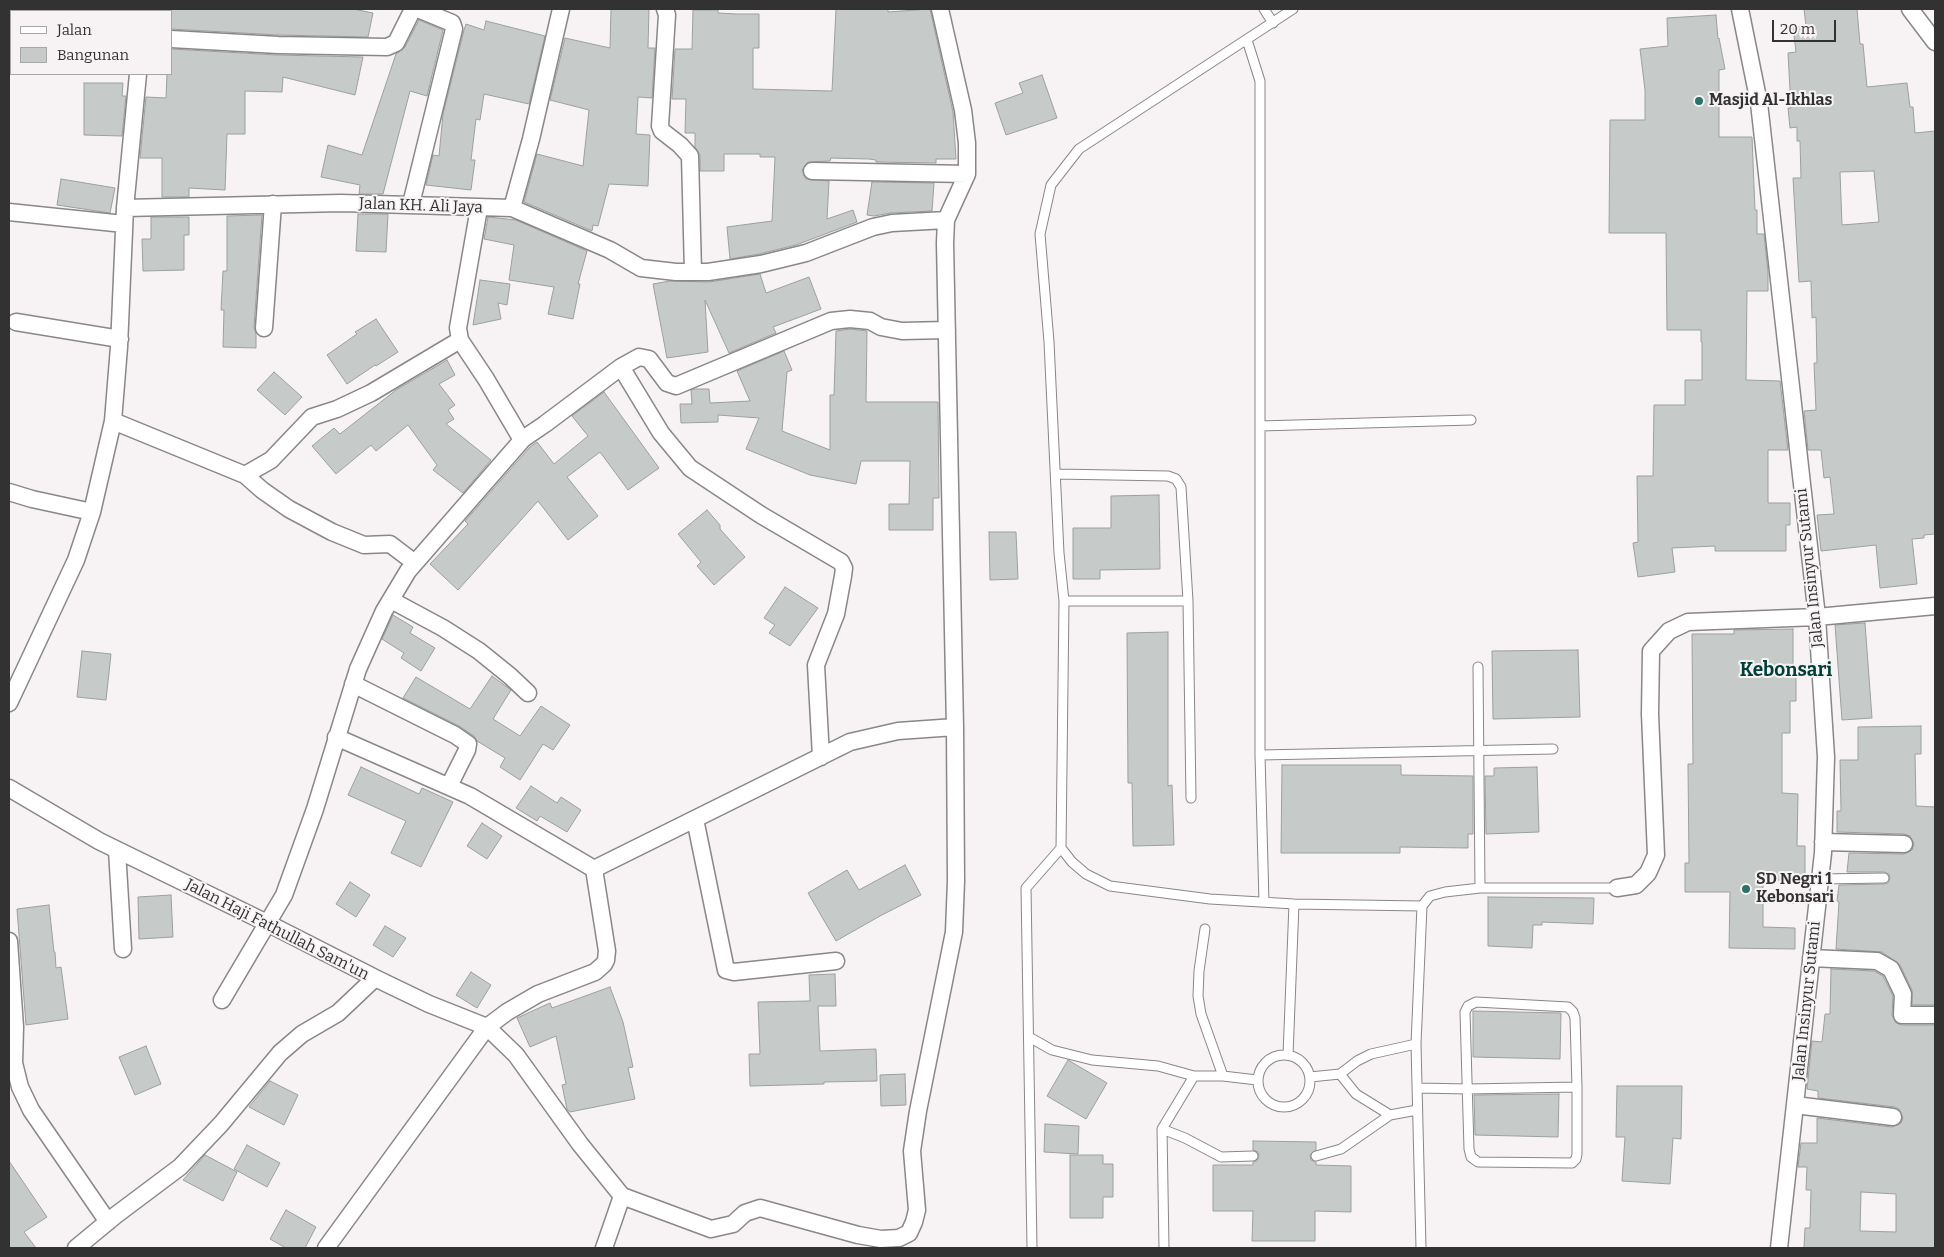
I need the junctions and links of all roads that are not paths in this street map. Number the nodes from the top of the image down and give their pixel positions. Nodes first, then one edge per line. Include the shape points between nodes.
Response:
1 (413, 9) edge
2 (418, 9) edge
3 (561, 9) edge
4 (665, 9) edge
5 (940, 9) edge
6 (1264, 9) edge
7 (1293, 9) edge
8 (1740, 9) edge
9 (1910, 9) edge
10 (1273, 23) junction
11 (172, 39) edge
12 (1246, 40) junction
13 (1935, 42) edge
14 (138, 75) edge
15 (812, 171) dead end
16 (967, 174) junction
17 (273, 204) junction
18 (411, 204) junction
19 (124, 208) junction
20 (479, 208) junction
21 (512, 208) junction
22 (9, 212) edge
23 (946, 220) junction
24 (124, 224) junction
25 (693, 272) junction
26 (16, 322) dead end
27 (264, 328) dead end
28 (947, 330) junction
29 (120, 339) junction
30 (460, 340) junction
31 (621, 368) junction
32 (1472, 420) dead end
33 (113, 421) junction
34 (1260, 426) junction
35 (523, 439) junction
36 (1056, 474) junction
37 (245, 475) junction
38 (9, 492) edge
39 (92, 512) junction
40 (415, 563) junction
41 (391, 600) junction
42 (1064, 601) junction
43 (1188, 601) junction
44 (1935, 606) edge
45 (1817, 617) junction
46 (1478, 666) dead end
47 (353, 684) junction
48 (528, 693) dead end
49 (9, 703) edge
50 (955, 727) junction
51 (336, 737) junction
52 (1553, 749) dead end
53 (1479, 752) junction
54 (1260, 755) junction
55 (821, 757) junction
56 (449, 786) junction
57 (9, 788) edge
58 (1191, 798) dead end
59 (695, 819) junction
60 (1823, 842) junction
61 (1904, 844) dead end
62 (1061, 848) junction
63 (117, 850) junction
64 (594, 869) junction
65 (1884, 878) dead end
66 (1820, 879) junction
67 (1480, 888) junction
68 (1617, 888) joint
69 (1789, 898) dead end
70 (1818, 898) junction
71 (1264, 902) junction
72 (1294, 904) junction
73 (1422, 906) junction
74 (269, 924) junction
75 (1205, 929) dead end
76 (9, 941) edge
77 (124, 949) dead end
78 (1811, 958) junction
79 (836, 961) dead end
80 (375, 978) junction
81 (222, 1000) dead end
82 (1935, 1016) edge
83 (487, 1027) junction
84 (1029, 1037) junction
85 (1416, 1044) junction
86 (1288, 1055) junction
87 (1340, 1074) junction
88 (1194, 1076) junction
89 (1224, 1076) junction
90 (1310, 1077) junction
91 (1257, 1080) junction
92 (1577, 1087) junction
93 (1418, 1088) junction
94 (1468, 1089) junction
95 (1795, 1105) junction
96 (1417, 1110) junction
97 (1390, 1115) junction
98 (1893, 1117) dead end
99 (1162, 1129) junction
100 (1253, 1156) dead end
101 (1316, 1156) dead end
102 (622, 1196) junction
103 (108, 1222) junction
104 (76, 1248) edge
105 (326, 1248) edge
106 (604, 1248) edge
107 (1032, 1248) edge
108 (1164, 1248) edge
109 (1421, 1248) edge
110 (1779, 1248) edge

1 - 11 street via 396,43 387,47
2 - 18 street via 452,23 454,29
3 - 21 street
4 - 25 street via 660,126 690,156
5 - 16 street via 963,110
6 - 10 lane
7 - 10 lane
8 - 45 street, Jalan Insinyur Sutami via 1759,103
9 - 13 street
10 - 12 lane
12 - 34 lane via 1260,81
12 - 36 lane via 1079,149 1051,185 1040,234
14 - 19 street
15 - 16 street
16 - 23 street
17 - 18 street, Jalan KH. Ali Jaya
17 - 19 street, Jalan KH. Ali Jaya
17 - 27 street
18 - 20 street, Jalan KH. Ali Jaya
19 - 24 street
20 - 21 street, Jalan KH. Ali Jaya
20 - 30 street via 458,328
21 - 25 street via 610,250 641,268
22 - 24 street
23 - 25 street via 874,227 806,253 729,270
23 - 28 street
24 - 29 street
26 - 29 street
28 - 31 street via 902,331 850,319 831,321 676,386 667,383 645,357
28 - 50 street
29 - 33 street
30 - 35 street
30 - 37 street via 371,393 312,417 271,460
31 - 35 street
31 - 55 street via 660,433 690,468 841,562 844,568 836,614 816,666
32 - 34 lane
33 - 37 street
33 - 39 street
34 - 54 lane
35 - 40 street
36 - 42 lane
36 - 43 lane via 1168,476 1176,479 1181,487
37 - 40 street via 289,509 332,532 364,545 390,544
38 - 39 street
39 - 49 street via 76,560
40 - 41 street
41 - 47 street
41 - 48 street via 479,651
42 - 43 lane
42 - 62 lane
43 - 58 lane
44 - 45 street
45 - 60 street, Jalan Insinyur Sutami via 1826,757
45 - 68 street via 1688,622 1669,631 1652,651 1650,714 1656,856 1648,873 1636,885
46 - 53 lane
47 - 51 street
47 - 56 street via 468,744
50 - 55 street via 874,736 850,742
50 - 102 street via 954,932 918,1111 912,1151 917,1210 908,1233 899,1238 881,1239 760,1208 745,1212 733,1224 711,1229
51 - 56 street
51 - 74 street via 284,896
52 - 53 lane
53 - 54 lane
53 - 67 lane
54 - 71 lane
55 - 59 street
56 - 64 street
57 - 63 street, Jalan Haji Fathullah Sam'un
59 - 64 street
59 - 79 street via 726,970 734,972
60 - 61 street
60 - 66 street, Jalan Insinyur Sutami
62 - 71 lane via 1086,874 1110,886 1210,899
62 - 84 lane via 1026,888
63 - 74 street, Jalan Haji Fathullah Sam'un
63 - 77 street
64 - 83 street via 607,951 604,964 595,972 538,994
65 - 66 lane
66 - 70 street, Jalan Insinyur Sutami
67 - 68 lane
67 - 73 lane via 1430,896
69 - 70 lane
70 - 78 street, Jalan Insinyur Sutami
71 - 72 lane
72 - 73 lane
72 - 86 lane
73 - 85 lane
74 - 80 street, Jalan Haji Fathullah Sam'un
74 - 81 street
75 - 89 lane via 1198,996 1201,1014
76 - 103 street via 14,1063 20,1087 31,1110
78 - 82 street via 1878,961 1891,969 1903,994 1902,1016
78 - 95 street, Jalan Insinyur Sutami
80 - 83 street
80 - 103 street, Jalan Haji Fathullah Sam'un via 338,1013 302,1034 280,1053 180,1167
83 - 102 street via 516,1055
83 - 105 street
84 - 88 lane via 1052,1050 1073,1056 1158,1066
84 - 107 lane
85 - 87 lane via 1370,1054
85 - 93 lane
86 - 90 lane via 1306,1066
86 - 91 lane via 1267,1061
87 - 90 lane
87 - 97 lane via 1356,1094
88 - 89 lane
88 - 99 lane
89 - 91 lane
90 - 91 lane via 1310,1088 1305,1098 1286,1108 1265,1100
92 - 94 lane
92 - 94 lane via 1577,1154 1572,1163 1478,1162 1469,1149
92 - 94 lane via 1575,1018 1568,1007 1476,1002 1468,1006 1466,1012
93 - 94 lane
93 - 96 lane
95 - 98 street
95 - 110 street, Jalan Insinyur Sutami
96 - 97 lane
96 - 109 lane
97 - 101 lane via 1341,1149
99 - 100 lane via 1221,1157
99 - 108 lane
102 - 106 street
103 - 104 street, Jalan Haji Fathullah Sam'un

